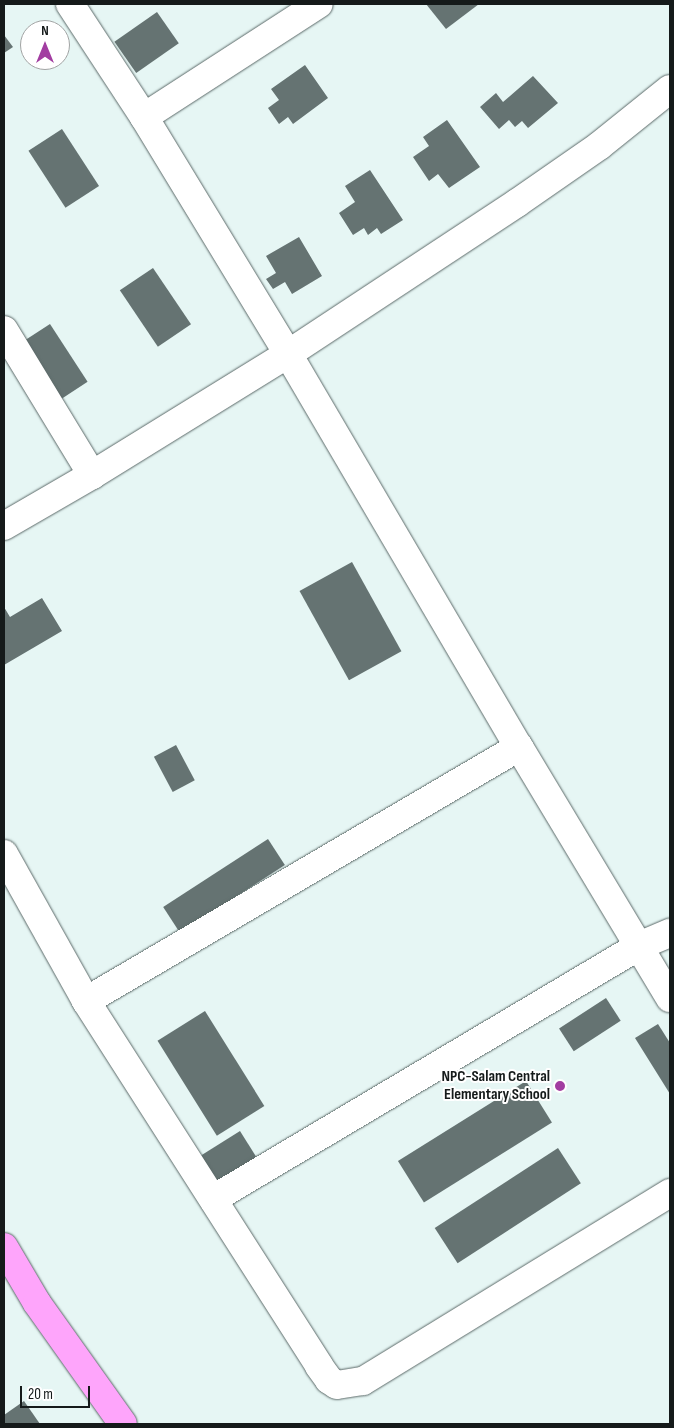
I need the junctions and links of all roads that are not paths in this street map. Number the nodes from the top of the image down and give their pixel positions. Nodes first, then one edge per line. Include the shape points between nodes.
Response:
1 (70, 4) edge
2 (319, 4) edge
3 (670, 88) edge
4 (144, 117) junction
5 (4, 330) edge
6 (288, 354) junction
7 (92, 475) junction
8 (4, 526) edge
9 (519, 747) junction
10 (4, 854) edge
11 (670, 933) edge
12 (639, 946) junction
13 (670, 998) edge
14 (86, 1002) junction
15 (670, 1194) edge
16 (213, 1199) junction
17 (4, 1247) edge
18 (123, 1424) edge

1 - 4 street
2 - 4 street
3 - 6 street via 599,146
4 - 6 street
5 - 7 street
6 - 7 street
6 - 9 street
7 - 8 street
9 - 12 street
9 - 14 street
10 - 14 street
11 - 12 street
12 - 13 street
12 - 16 street
14 - 16 street
15 - 16 street via 410,1354 363,1381 346,1386 337,1386 324,1373
17 - 18 highway via 37,1303

